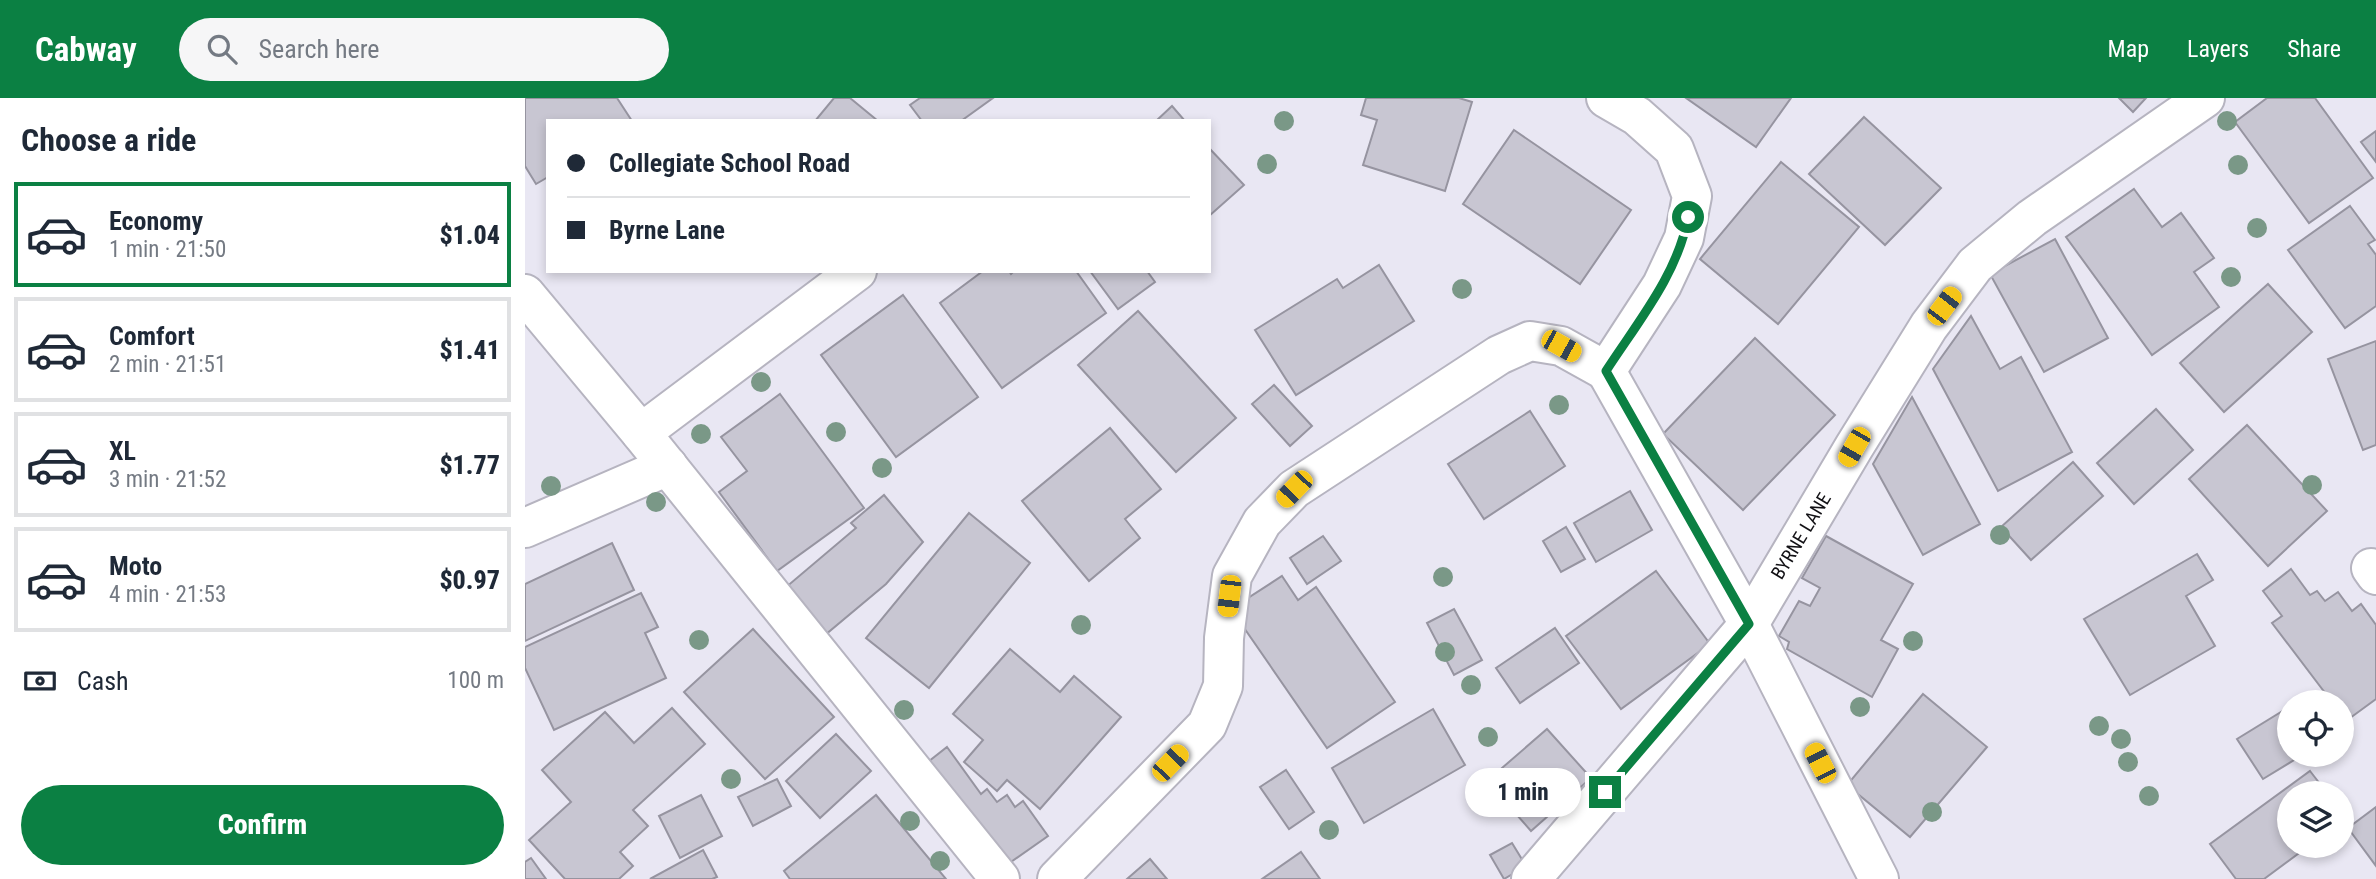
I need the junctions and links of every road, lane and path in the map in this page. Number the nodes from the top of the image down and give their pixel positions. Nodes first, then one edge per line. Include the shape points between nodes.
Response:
1 (1606, 98) edge
2 (2205, 98) edge
3 (854, 273) edge
4 (525, 294) edge
5 (1606, 371) junction
6 (642, 433) junction
7 (668, 466) junction
8 (525, 528) edge
9 (1749, 624) junction
10 (1000, 879) edge
11 (1057, 879) edge
12 (1531, 879) edge
13 (1879, 879) edge

1 - 5 street via 1637,116 1674,149 1692,196 1684,238 1662,285
2 - 9 street, BYRNE LANE via 2032,218 1975,264 1929,326
3 - 6 street
4 - 6 street
5 - 9 street
5 - 11 street via 1561,346 1530,341 1499,355 1294,489 1262,523 1232,576 1223,686 1207,725
6 - 7 street
7 - 8 street
7 - 10 street
9 - 12 street, BYRNE LANE
9 - 13 street

